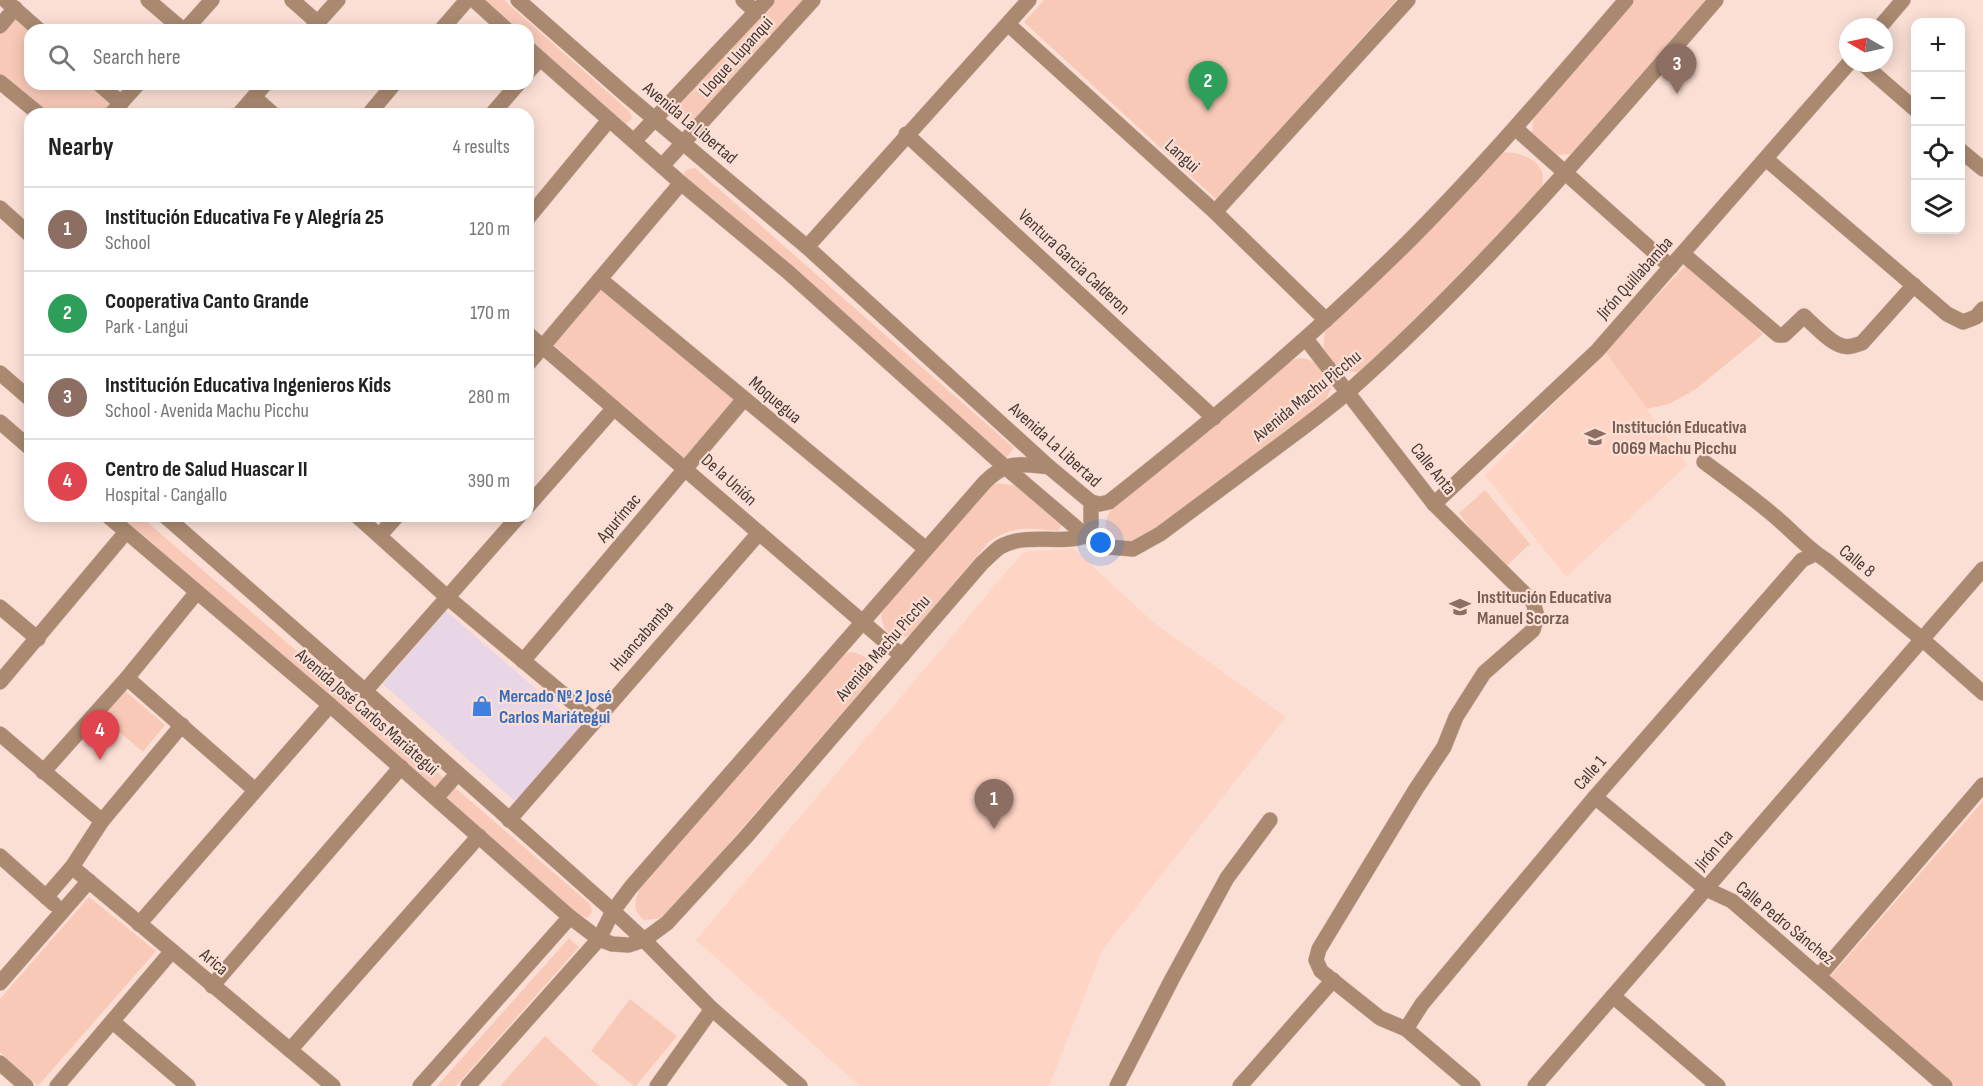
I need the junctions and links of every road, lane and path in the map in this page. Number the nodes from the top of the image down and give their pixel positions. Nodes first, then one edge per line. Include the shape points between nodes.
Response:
1 (148, 0) edge
2 (212, 0) edge
3 (292, 0) edge
4 (338, 0) edge
5 (467, 0) edge
6 (474, 0) edge
7 (518, 0) edge
8 (742, 0) edge
9 (767, 0) edge
10 (813, 0) edge
11 (1029, 0) edge
12 (1408, 0) edge
13 (1626, 0) edge
14 (1716, 0) edge
15 (1903, 0) edge
16 (10, 4) edge
17 (756, 12) junction
18 (1888, 18) edge
19 (32, 24) edge
20 (177, 24) edge
21 (190, 24) edge
22 (312, 24) edge
23 (316, 24) edge
24 (446, 24) edge
25 (500, 24) edge
26 (1008, 24) junction
27 (0, 26) edge
28 (534, 53) edge
29 (1842, 72) edge
30 (1872, 72) edge
31 (0, 82) edge
32 (103, 90) edge
33 (133, 90) edge
34 (260, 90) edge
35 (389, 90) edge
36 (513, 90) edge
37 (254, 97) junction
38 (1911, 106) edge
39 (32, 108) edge
40 (115, 108) edge
41 (117, 108) edge
42 (244, 108) edge
43 (266, 108) edge
44 (374, 108) edge
45 (497, 108) edge
46 (655, 119) junction
47 (609, 120) junction
48 (1515, 128) junction
49 (906, 135) junction
50 (634, 141) junction
51 (683, 143) junction
52 (1965, 154) edge
53 (1766, 159) junction
54 (662, 166) junction
55 (1983, 169) edge
56 (1566, 174) junction
57 (681, 183) junction
58 (0, 208) edge
59 (534, 211) edge
60 (1215, 212) junction
61 (24, 230) edge
62 (807, 247) junction
63 (1683, 254) junction
64 (1671, 267) junction
65 (601, 280) junction
66 (1914, 285) junction
67 (1983, 309) edge
68 (1326, 320) junction
69 (534, 339) edge
70 (1306, 339) junction
71 (543, 347) junction
72 (534, 357) edge
73 (0, 373) edge
74 (1348, 392) junction
75 (24, 394) edge
76 (744, 399) junction
77 (614, 408) junction
78 (1214, 418) junction
79 (0, 422) edge
80 (24, 443) edge
81 (1704, 462) dead end
82 (1004, 466) junction
83 (1049, 466) junction
84 (686, 468) junction
85 (534, 499) edge
86 (1091, 502) junction
87 (1434, 504) junction
88 (115, 522) edge
89 (172, 522) edge
90 (364, 522) edge
91 (392, 522) edge
92 (514, 522) edge
93 (126, 532) junction
94 (759, 533) junction
95 (380, 535) junction
96 (1086, 536) junction
97 (926, 549) junction
98 (1815, 554) junction
99 (1983, 570) edge
100 (197, 592) junction
101 (447, 597) junction
102 (0, 607) edge
103 (863, 622) junction
104 (38, 639) junction
105 (1923, 640) junction
106 (902, 656) junction
107 (523, 661) junction
108 (127, 678) junction
109 (0, 682) edge
110 (365, 691) junction
111 (1983, 693) edge
112 (330, 705) junction
113 (594, 720) junction
114 (182, 725) junction
115 (0, 734) edge
116 (401, 767) junction
117 (43, 772) junction
118 (458, 774) junction
119 (1983, 785) edge
120 (255, 790) junction
121 (1595, 797) junction
122 (436, 798) junction
123 (509, 820) junction
124 (1270, 820) dead end
125 (102, 821) junction
126 (479, 836) junction
127 (0, 856) edge
128 (72, 867) junction
129 (89, 881) junction
130 (1706, 889) junction
131 (46, 897) junction
132 (613, 911) junction
133 (62, 912) junction
134 (570, 917) junction
135 (139, 924) junction
136 (599, 939) junction
137 (644, 940) junction
138 (172, 951) junction
139 (1819, 976) junction
140 (1333, 980) junction
141 (0, 983) edge
142 (212, 986) junction
143 (1613, 996) junction
144 (712, 1009) junction
145 (113, 1022) junction
146 (1406, 1029) junction
147 (290, 1050) junction
148 (0, 1063) edge
149 (331, 1085) edge
150 (26, 1086) edge
151 (57, 1086) edge
152 (188, 1086) edge
153 (420, 1086) edge
154 (468, 1086) edge
155 (657, 1086) edge
156 (800, 1086) edge
157 (1117, 1086) edge
158 (1240, 1086) edge
159 (1473, 1086) edge
160 (1535, 1086) edge
161 (1718, 1086) edge
162 (1945, 1086) edge

1 - 20 street
2 - 21 street
3 - 22 street
4 - 23 street
5 - 24 street
6 - 25 street
7 - 46 street, Avenida La Libertad
8 - 17 street
9 - 17 street, Lloque Llupanqui
10 - 51 street, Lloque Llupanqui
11 - 26 street
12 - 60 street
13 - 48 street
14 - 56 street, Avenida Machu Picchu
15 - 18 street
16 - 19 street
16 - 27 street
17 - 46 street, Lloque Llupanqui
26 - 49 street
26 - 60 street, Langui
28 - 47 street
29 - 53 street, Jirón Quillabamba
30 - 38 street
31 - 39 street
32 - 40 street
33 - 41 street
34 - 37 street
35 - 44 street
36 - 45 street
37 - 42 street
37 - 43 street
46 - 50 street, Lloque Llupanqui
46 - 51 street, Avenida La Libertad
47 - 50 street
47 - 59 street
48 - 56 street
48 - 68 street via 1414,236
49 - 62 street
49 - 78 street, Ventura Garcia Calderon
50 - 54 street
51 - 54 street, Lloque Llupanqui
51 - 62 street, Avenida La Libertad
52 - 55 street
53 - 63 street, Jirón Quillabamba
53 - 66 street
54 - 57 street
56 - 64 street
56 - 74 street, Avenida Machu Picchu via 1450,295
57 - 65 street
57 - 82 street via 788,272
58 - 61 street
60 - 68 street, Langui
62 - 83 street, Avenida La Libertad
63 - 64 street, Jirón Quillabamba
63 - 66 street via 1778,335 1784,335 1803,316 1842,346 1862,343
64 - 87 street, Jirón Quillabamba via 1597,351
65 - 71 street
65 - 76 street, Moquegua
66 - 67 street via 1947,314 1963,322
68 - 70 street
69 - 71 street, De la Unión
70 - 74 street, Calle Anta
70 - 78 street
71 - 72 street
71 - 77 street, De la Unión
73 - 75 street
74 - 87 street, Calle Anta
74 - 96 street, Avenida Machu Picchu via 1145,543 1133,549 1108,547
76 - 84 street, Apurímac
76 - 97 street, Moquegua
77 - 84 street, De la Unión
77 - 85 street
78 - 86 street via 1109,502
79 - 80 street
81 - 98 street, Calle 8 via 1752,497
82 - 83 street
82 - 96 street
82 - 97 street, Avenida Machu Picchu
83 - 86 street, Avenida La Libertad
84 - 94 street, De la Unión
84 - 107 street, Apurímac
86 - 96 street, Avenida La Libertad via 1091,525
87 - 140 street, Calle Anta via 1533,602 1537,616 1533,630 1484,673 1456,717 1444,747 1319,949 1316,960
88 - 93 street, Avenida José Carlos Mariátegui
89 - 110 street, Avenida José Carlos Mariátegui
90 - 95 street
91 - 95 street
92 - 101 street
93 - 100 street, Avenida José Carlos Mariátegui
93 - 104 street
94 - 103 street, De la Unión
94 - 113 street, Huancabamba
95 - 101 street
96 - 106 street, Avenida Machu Picchu via 1019,541 1001,547 982,563
97 - 103 street, Avenida Machu Picchu
98 - 105 street, Calle 8
98 - 121 street, Calle 1 via 1802,560
99 - 105 street, Jirón Ica
100 - 108 street
100 - 112 street, Avenida José Carlos Mariátegui
101 - 107 street
101 - 110 street
102 - 104 street
103 - 106 street, De la Unión
103 - 132 street, Avenida Machu Picchu
104 - 109 street
105 - 111 street, Calle 8
105 - 130 street, Jirón Ica
106 - 137 street, Avenida Machu Picchu via 745,838 667,923
107 - 113 street
108 - 114 street
108 - 117 street
110 - 118 street, Avenida José Carlos Mariátegui
112 - 116 street, Avenida José Carlos Mariátegui
112 - 120 street
113 - 123 street, Huancabamba
114 - 120 street
114 - 125 street
115 - 117 street
116 - 122 street, Avenida José Carlos Mariátegui
116 - 142 street
117 - 125 street
118 - 122 street
118 - 123 street, Avenida José Carlos Mariátegui
119 - 139 street
120 - 135 street
121 - 130 street, Calle Pedro Sánchez
121 - 146 street, Calle 1 via 1422,1004
122 - 126 street, Avenida José Carlos Mariátegui
123 - 132 street, Avenida José Carlos Mariátegui
124 - 157 street via 1227,879
125 - 128 street
126 - 134 street, Avenida José Carlos Mariátegui
126 - 147 street
127 - 131 street
128 - 129 street, Arica
128 - 131 street
129 - 133 street
129 - 135 street, Arica
130 - 139 street, Calle Pedro Sánchez via 1732,902
130 - 143 street, Jirón Ica
131 - 133 street
132 - 136 street, Avenida Machu Picchu
132 - 137 street, Avenida José Carlos Mariátegui
133 - 141 street
134 - 136 street, Avenida José Carlos Mariátegui
134 - 153 street
135 - 138 street, Arica
136 - 137 street, Avenida Machu Picchu via 628,945
136 - 154 street
137 - 144 street, Avenida José Carlos Mariátegui
138 - 142 street, Arica
138 - 145 street
139 - 162 street, Calle Pedro Sánchez
140 - 146 street via 1380,1018
140 - 158 street
142 - 147 street, Arica
143 - 160 street, Jirón Ica
143 - 161 street
144 - 155 street
144 - 156 street, Avenida José Carlos Mariátegui
145 - 151 street
145 - 152 street
146 - 159 street
147 - 149 street, Arica
148 - 150 street

